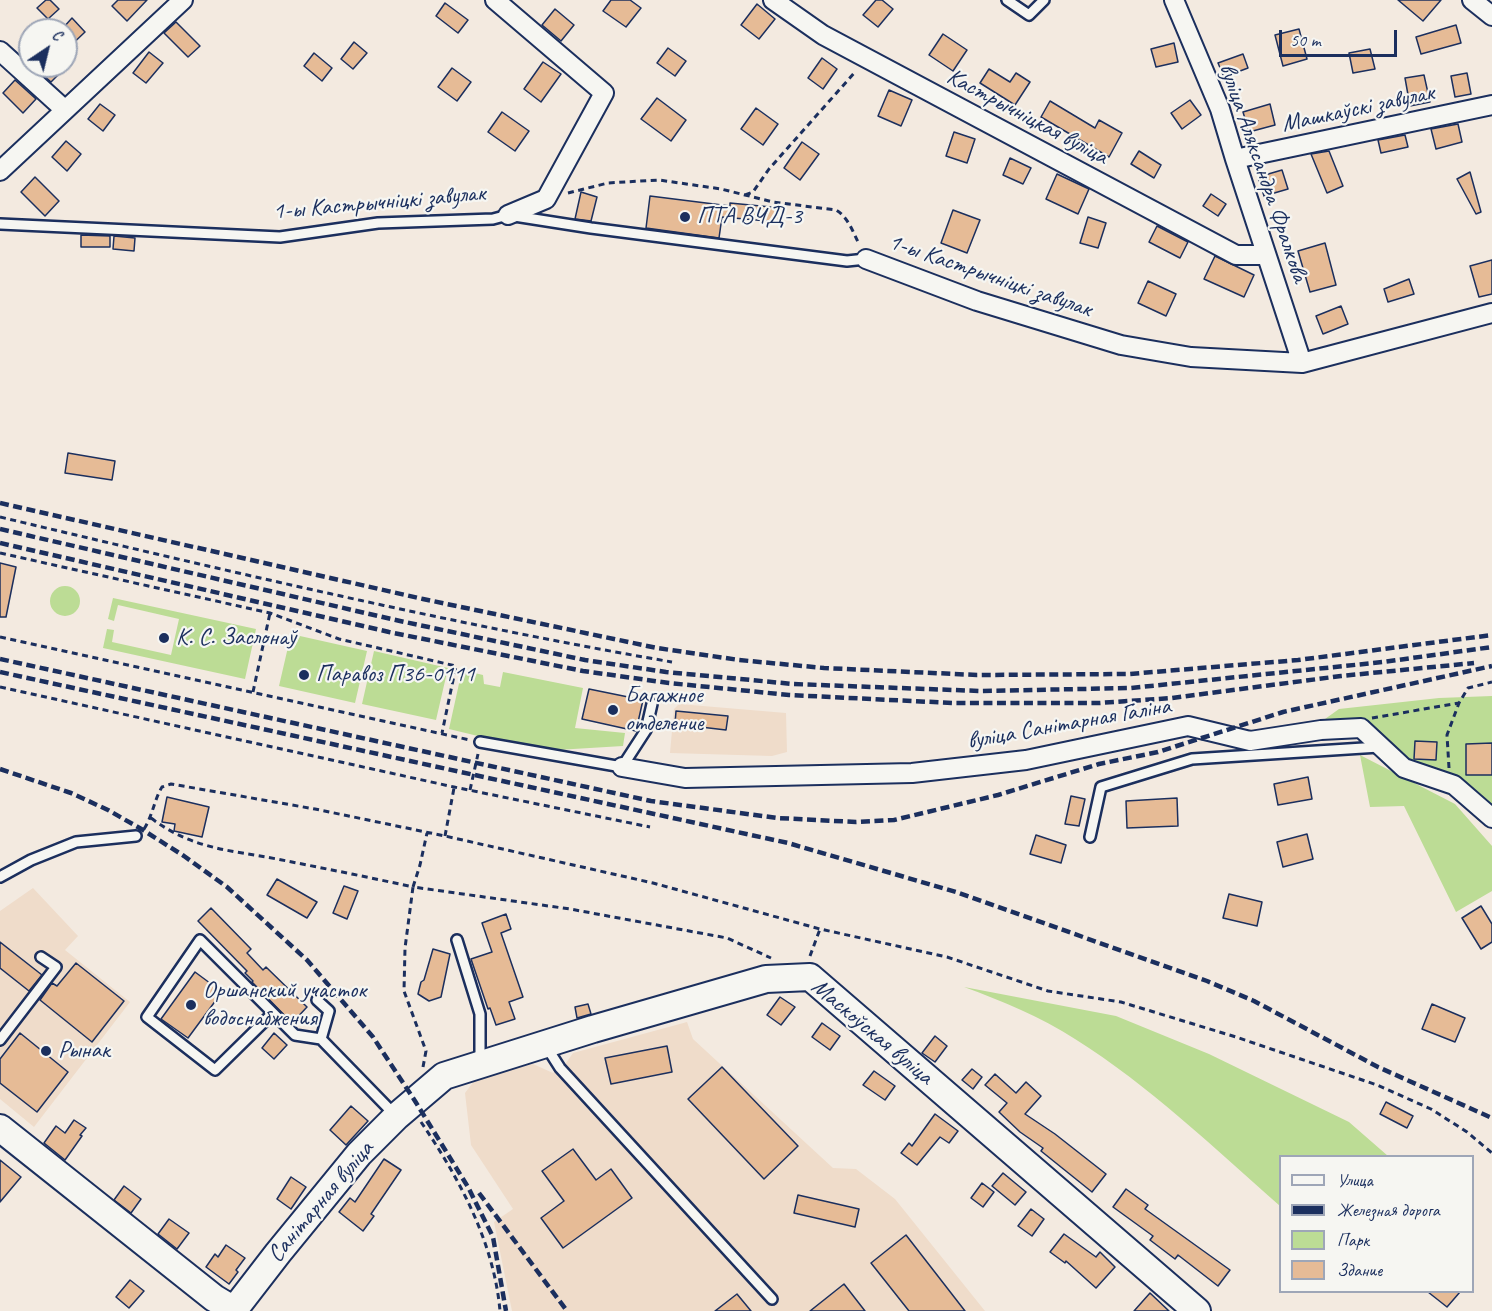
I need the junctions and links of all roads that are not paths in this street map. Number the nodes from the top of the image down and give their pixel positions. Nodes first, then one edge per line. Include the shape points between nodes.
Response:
1 (495, 0) edge
2 (1007, 0) edge
3 (1044, 0) edge
4 (1174, 0) edge
5 (1472, 0) edge
6 (776, 1) edge
7 (175, 3) edge
8 (1492, 16) edge
9 (0, 51) edge
10 (1492, 105) edge
11 (64, 109) junction
12 (1235, 159) junction
13 (0, 171) edge
14 (508, 215) junction
15 (0, 224) edge
16 (1266, 255) junction
17 (866, 259) joint
18 (1492, 313) edge
19 (1302, 363) junction
20 (652, 704) dead end
21 (480, 742) road end
22 (1381, 747) junction
23 (622, 767) junction
24 (1492, 818) edge
25 (136, 836) road end
26 (1090, 837) dead end
27 (0, 877) edge
28 (458, 940) dead end
29 (41, 957) dead end
30 (317, 1000) dead end
31 (273, 1013) junction
32 (321, 1039) junction
33 (0, 1040) edge
34 (545, 1044) junction
35 (480, 1064) junction
36 (407, 1108) junction
37 (0, 1128) edge
38 (772, 1299) dead end
39 (234, 1311) edge
40 (1197, 1311) edge

1 - 14 street via 604,93 546,199
2 - 3 lane via 1029,15
4 - 12 street, вуліца Аляксандра Фралкова via 1220,109
5 - 8 street
6 - 16 street, Кастрычніцкая вуліца via 823,35 1236,255
7 - 11 street
9 - 11 street
10 - 12 street, Машкаўскі завулак
11 - 13 street
12 - 16 street, вуліца Аляксандра Фралкова
14 - 15 lane, 1-ы Кастрычніцкі завулак via 493,219 378,223 279,237
14 - 17 lane, 1-ы Кастрычніцкі завулак via 847,261
16 - 19 street, вуліца Аляксандра Фралкова
17 - 19 street, 1-ы Кастрычніцкі завулак via 977,301 1121,345 1191,357
18 - 19 street, 1-ы Кастрычніцкі завулак
20 - 23 lane via 646,730
21 - 23 lane
22 - 23 street, вуліца Санітарная Галіна via 1360,728 1250,741 1188,726 1026,760 912,773 685,778
22 - 24 street, вуліца Санітарная Галіна via 1404,768 1451,784
22 - 26 lane via 1192,759 1101,788
25 - 27 lane via 76,842
28 - 35 lane via 480,1014
29 - 33 lane via 56,967
30 - 32 lane via 329,1011
31 - 31 lane via 200,940 147,1017 215,1070
31 - 32 lane via 295,1035
32 - 36 lane
34 - 35 street, Маскоўская вуліца
34 - 38 lane via 560,1068
34 - 40 street, Маскоўская вуліца via 766,979 810,977
35 - 36 street, Маскоўская вуліца via 444,1076
36 - 39 street, Санітарная вуліца via 359,1154
37 - 39 street

